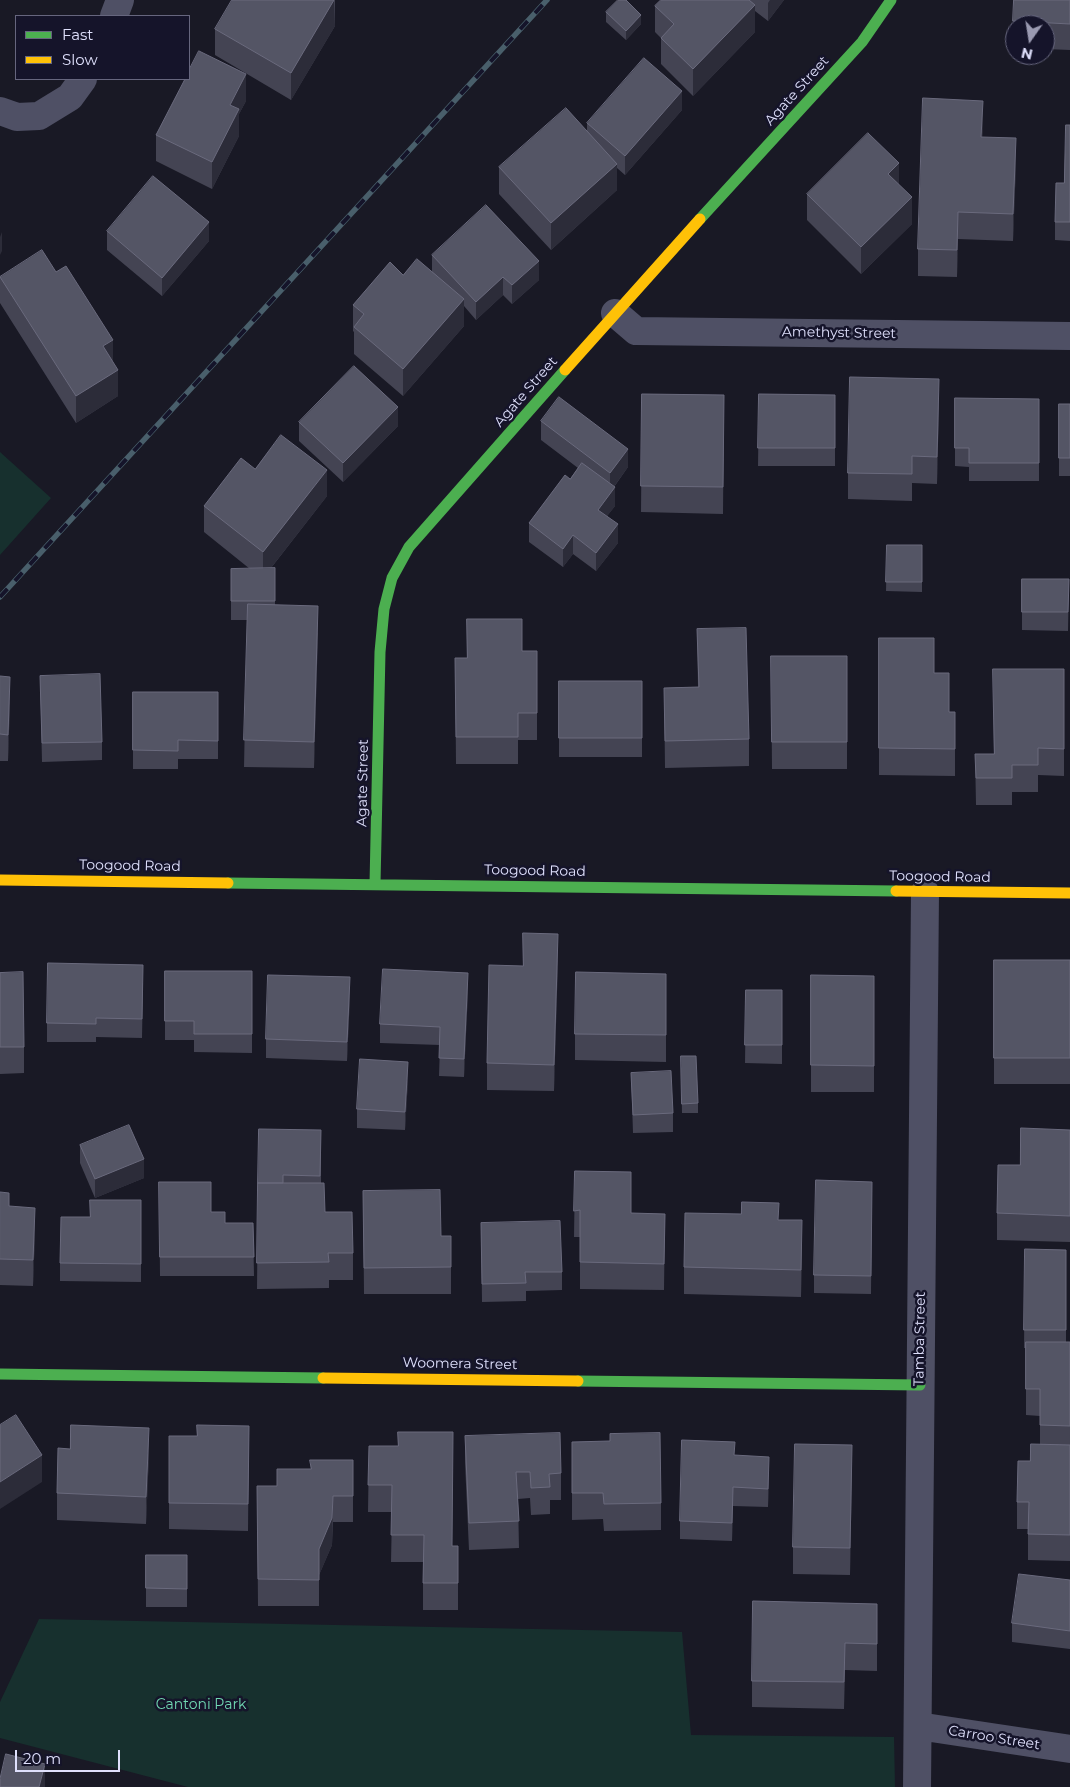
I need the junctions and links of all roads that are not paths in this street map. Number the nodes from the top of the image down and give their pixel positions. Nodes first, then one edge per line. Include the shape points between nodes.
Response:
1 (120, 0) edge
2 (891, 0) edge
3 (114, 15) edge
4 (82, 80) edge
5 (0, 111) edge
6 (615, 313) junction
7 (1070, 336) edge
8 (0, 880) edge
9 (376, 884) junction
10 (925, 892) junction
11 (1070, 893) edge
12 (0, 1374) edge
13 (920, 1385) junction
14 (918, 1726) junction
15 (1070, 1749) edge
16 (916, 1787) edge

1 - 3 street
2 - 6 street, Agate Street via 862,42
4 - 5 street via 70,97 39,116 17,117
6 - 7 street, Amethyst Street via 636,331
6 - 9 street, Agate Street via 409,547 392,578 384,609 380,652
8 - 9 street, Toogood Road
9 - 10 street, Toogood Road
10 - 11 street, Toogood Road
10 - 13 street, Tamba Street
12 - 13 street, Woomera Street
13 - 14 street, Tamba Street
14 - 15 street, Carroo Street
14 - 16 street, Tamba Street

